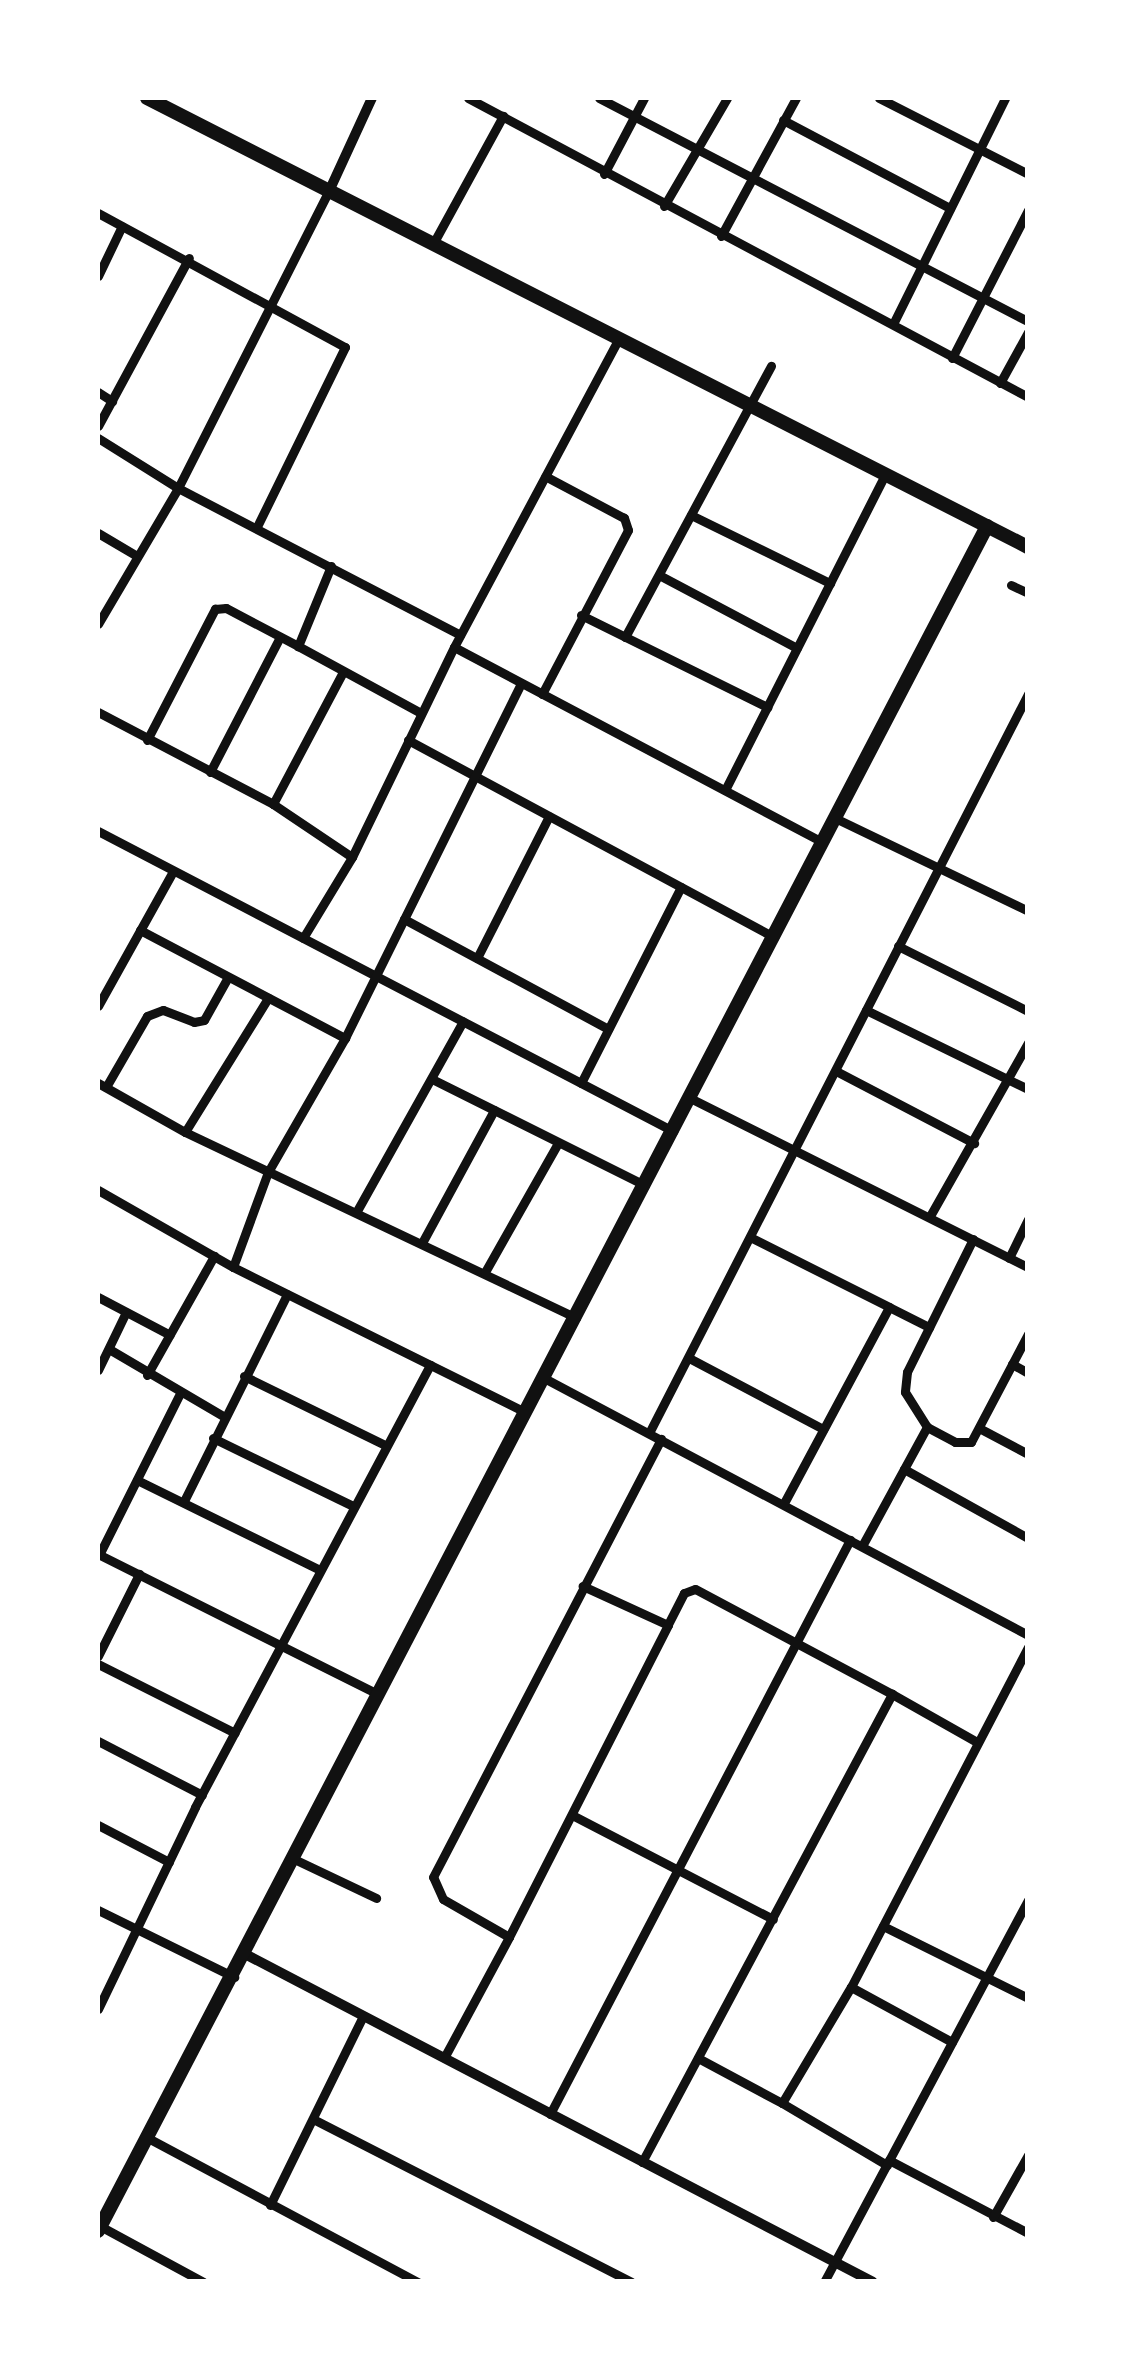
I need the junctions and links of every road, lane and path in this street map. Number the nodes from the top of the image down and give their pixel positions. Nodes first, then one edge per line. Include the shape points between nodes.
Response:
1 (147, 98) edge
2 (372, 98) edge
3 (468, 98) edge
4 (600, 98) edge
5 (644, 98) edge
6 (727, 98) edge
7 (796, 98) edge
8 (879, 98) edge
9 (1005, 98) edge
10 (503, 116) junction
11 (634, 116) junction
12 (783, 120) junction
13 (698, 149) junction
14 (979, 149) junction
15 (604, 174) junction
16 (1028, 174) edge
17 (753, 176) junction
18 (331, 188) junction
19 (664, 206) junction
20 (950, 208) junction
21 (1028, 210) edge
22 (98, 213) edge
23 (122, 226) junction
24 (721, 236) junction
25 (434, 242) junction
26 (189, 258) junction
27 (922, 263) junction
28 (98, 276) edge
29 (982, 298) junction
30 (269, 304) junction
31 (1028, 321) edge
32 (893, 324) junction
33 (1028, 332) edge
34 (618, 340) junction
35 (952, 358) junction
36 (772, 366) dead end
37 (1000, 383) junction
38 (98, 392) edge
39 (1028, 397) edge
40 (112, 401) junction
41 (751, 407) junction
42 (98, 426) edge
43 (98, 438) edge
44 (886, 475) junction
45 (544, 476) junction
46 (178, 488) junction
47 (692, 515) junction
48 (987, 526) junction
49 (256, 527) junction
50 (98, 533) edge
51 (1028, 547) edge
52 (138, 556) junction
53 (331, 566) junction
54 (659, 575) junction
55 (830, 583) junction
56 (1011, 585) dead end
57 (1028, 593) edge
58 (581, 615) junction
59 (98, 624) edge
60 (460, 635) junction
61 (280, 636) junction
62 (625, 637) junction
63 (298, 646) junction
64 (454, 648) junction
65 (797, 648) junction
66 (342, 672) junction
67 (521, 683) junction
68 (542, 694) junction
69 (1028, 694) edge
70 (767, 707) junction
71 (98, 712) edge
72 (421, 713) junction
73 (1014, 722) junction
74 (1028, 730) edge
75 (146, 740) junction
76 (408, 740) junction
77 (210, 772) junction
78 (475, 776) junction
79 (725, 790) junction
80 (273, 804) junction
81 (549, 816) junction
82 (835, 818) junction
83 (98, 831) edge
84 (823, 842) junction
85 (352, 857) junction
86 (939, 870) junction
87 (173, 871) junction
88 (681, 887) junction
89 (1028, 912) edge
90 (404, 918) junction
91 (140, 930) junction
92 (774, 937) junction
93 (303, 938) junction
94 (898, 946) junction
95 (477, 958) junction
96 (376, 976) junction
97 (228, 977) junction
98 (268, 998) junction
99 (98, 1006) edge
100 (866, 1010) junction
101 (1028, 1011) edge
102 (463, 1021) junction
103 (608, 1029) junction
104 (345, 1038) junction
105 (1028, 1043) edge
106 (836, 1070) junction
107 (1006, 1078) junction
108 (432, 1079) junction
109 (581, 1083) junction
110 (102, 1085) edge
111 (1028, 1089) edge
112 (690, 1098) junction
113 (494, 1110) junction
114 (673, 1131) junction
115 (184, 1132) junction
116 (558, 1142) junction
117 (974, 1143) junction
118 (794, 1151) junction
119 (268, 1172) junction
120 (644, 1185) junction
121 (98, 1190) edge
122 (358, 1209) junction
123 (930, 1216) junction
124 (1028, 1219) edge
125 (750, 1237) junction
126 (974, 1239) junction
127 (423, 1241) junction
128 (214, 1256) junction
129 (1009, 1258) junction
130 (233, 1266) junction
131 (1028, 1267) edge
132 (485, 1272) junction
133 (287, 1294) junction
134 (98, 1297) edge
135 (888, 1307) junction
136 (126, 1312) junction
137 (576, 1318) junction
138 (929, 1327) junction
139 (1028, 1334) edge
140 (170, 1335) junction
141 (109, 1349) junction
142 (689, 1358) junction
143 (1012, 1364) junction
144 (430, 1365) junction
145 (98, 1370) edge
146 (1028, 1372) edge
147 (148, 1375) junction
148 (244, 1376) junction
149 (544, 1378) junction
150 (180, 1393) junction
151 (526, 1413) junction
152 (223, 1416) junction
153 (927, 1427) junction
154 (979, 1428) junction
155 (823, 1429) junction
156 (649, 1433) junction
157 (213, 1438) junction
158 (661, 1439) junction
159 (385, 1445) junction
160 (1028, 1454) edge
161 (904, 1469) junction
162 (137, 1480) junction
163 (184, 1501) junction
164 (784, 1503) junction
165 (353, 1506) junction
166 (1028, 1538) edge
167 (850, 1540) junction
168 (862, 1546) junction
169 (98, 1554) edge
170 (320, 1570) junction
171 (139, 1574) junction
172 (583, 1586) junction
173 (668, 1625) junction
174 (1028, 1635) edge
175 (796, 1642) junction
176 (282, 1646) junction
177 (1028, 1647) edge
178 (98, 1660) edge
179 (892, 1694) junction
180 (379, 1695) junction
181 (235, 1733) junction
182 (98, 1741) edge
183 (977, 1742) junction
184 (202, 1795) junction
185 (574, 1816) junction
186 (98, 1824) edge
187 (294, 1859) junction
188 (169, 1862) junction
189 (677, 1869) junction
190 (376, 1898) dead end
191 (1028, 1900) edge
192 (98, 1910) edge
193 (773, 1919) junction
194 (883, 1926) junction
195 (137, 1930) junction
196 (509, 1937) junction
197 (244, 1954) junction
198 (234, 1977) junction
199 (988, 1977) junction
200 (851, 1987) junction
201 (1028, 1998) edge
202 (98, 2005) edge
203 (363, 2016) junction
204 (952, 2042) junction
205 (445, 2056) junction
206 (698, 2058) junction
207 (782, 2103) junction
208 (550, 2114) junction
209 (314, 2120) junction
210 (148, 2138) junction
211 (1028, 2155) edge
212 (642, 2162) junction
213 (888, 2162) junction
214 (270, 2205) junction
215 (993, 2216) junction
216 (99, 2229) edge
217 (1028, 2233) edge
218 (834, 2262) junction
219 (395, 2271) junction
220 (203, 2282) edge
221 (390, 2282) edge
222 (418, 2282) edge
223 (631, 2282) edge
224 (824, 2282) edge
225 (873, 2282) edge

1 - 18 main road
2 - 18 street
3 - 10 street
4 - 11 street
5 - 11 street
6 - 13 street
7 - 12 street
8 - 14 street
9 - 14 street
10 - 15 street
10 - 25 street
11 - 13 street
11 - 15 street
12 - 17 street
12 - 20 street
13 - 17 street
13 - 19 street
14 - 16 street
14 - 20 street
15 - 19 street
17 - 24 street
17 - 27 street
18 - 25 main road
18 - 30 street
19 - 24 street
20 - 27 street
21 - 29 street
22 - 23 street
23 - 26 street
23 - 28 street
24 - 32 street
25 - 34 main road
26 - 30 street
26 - 40 street
27 - 29 street
27 - 32 street
29 - 31 street
29 - 35 street
30 - 46 street
30 - 49 street via 340,341 345,352
32 - 35 street
33 - 37 street
34 - 41 main road
34 - 45 street
35 - 37 street
36 - 41 street
37 - 39 street
38 - 40 street
40 - 42 street
41 - 44 main road
41 - 47 street
43 - 46 street
44 - 48 main road
44 - 55 street
45 - 58 street via 628,524
45 - 60 street
46 - 49 street
46 - 52 street
47 - 54 street
47 - 55 street
48 - 51 main road
48 - 82 main road
49 - 53 street
50 - 52 street
52 - 59 street
53 - 60 street
53 - 63 street
54 - 62 street
54 - 65 street
55 - 65 street
56 - 57 street
58 - 62 street
58 - 68 street
60 - 64 street
61 - 63 street
61 - 75 street via 226,608 215,610
61 - 77 street
62 - 70 street
63 - 66 street
64 - 67 street
64 - 72 street
65 - 70 street
66 - 72 street
66 - 80 street
67 - 68 street
67 - 78 street
68 - 79 street
69 - 73 street
70 - 79 street
71 - 75 street
72 - 76 street
73 - 74 street
73 - 86 street
75 - 77 street
76 - 78 street
76 - 85 street
77 - 80 street
78 - 81 street
78 - 90 street
79 - 84 street
80 - 85 street
81 - 88 street
81 - 95 street
82 - 84 main road
82 - 86 street
83 - 87 street
84 - 92 main road
85 - 93 street
86 - 89 street
86 - 94 street
87 - 91 street
87 - 93 street
88 - 92 street
88 - 103 street
90 - 95 street
90 - 96 street
91 - 97 street
91 - 99 street
92 - 112 main road
93 - 96 street
94 - 100 street
94 - 101 street
95 - 103 street
96 - 102 street
96 - 104 street
97 - 98 street
97 - 110 street via 204,1020 163,1010 147,1016
98 - 104 street
98 - 115 street
100 - 106 street
100 - 107 street
102 - 108 street
102 - 109 street
103 - 109 street
104 - 119 street
105 - 107 street
106 - 117 street
106 - 118 street
107 - 111 street
107 - 117 street
108 - 113 street
108 - 122 street
109 - 114 street
110 - 115 street
112 - 114 main road
112 - 118 street
113 - 116 street
113 - 127 street
114 - 120 main road
115 - 119 street
116 - 120 street
116 - 132 street
117 - 123 street
118 - 123 street
118 - 125 street
119 - 122 street
119 - 130 street
120 - 137 main road
121 - 128 street
122 - 127 street
123 - 126 street
124 - 129 street
125 - 135 street
125 - 142 street
126 - 129 street
126 - 138 street
127 - 132 street
128 - 130 street
128 - 140 street
129 - 131 street
130 - 133 street
132 - 137 street
133 - 144 street
133 - 148 street
134 - 136 street
135 - 138 street
135 - 155 street
136 - 140 street
136 - 141 street
137 - 149 main road
138 - 153 street via 907,1372 905,1392
139 - 143 street
140 - 147 street
141 - 145 street
141 - 147 street
142 - 155 street
142 - 156 street
143 - 146 street
143 - 154 street
144 - 151 street
144 - 159 street
147 - 150 street
148 - 152 street
148 - 159 street
149 - 151 main road
149 - 156 street
150 - 152 street
150 - 162 street
151 - 180 main road
152 - 157 street
153 - 154 street via 963,1443
153 - 161 street
154 - 160 street
155 - 164 street
156 - 158 street
157 - 163 street
157 - 165 street
158 - 164 street
158 - 172 street
159 - 165 street
161 - 166 street
161 - 168 street
162 - 163 street
162 - 169 street
163 - 170 street
164 - 167 street
165 - 170 street
167 - 168 street
167 - 175 street
168 - 174 street
169 - 171 street
170 - 176 street
171 - 176 street
171 - 178 street
172 - 173 street
172 - 196 street via 433,1877 443,1899
173 - 175 street via 684,1593 695,1589
173 - 185 street
175 - 179 street
175 - 189 street
176 - 180 street
176 - 181 street
177 - 183 street
178 - 181 street
179 - 183 street
179 - 193 street
180 - 187 main road
181 - 184 street
182 - 184 street
183 - 194 street
184 - 188 street
185 - 189 street
185 - 196 street
186 - 188 street
187 - 190 street
187 - 197 main road
188 - 195 street
189 - 193 street
189 - 208 street
191 - 199 street
192 - 195 street
193 - 206 street
194 - 199 street
194 - 200 street
195 - 198 street
195 - 202 street
196 - 205 street
197 - 198 main road
197 - 203 street
198 - 210 main road
199 - 201 street
199 - 204 street
200 - 204 street
200 - 207 street
203 - 205 street
203 - 209 street
204 - 213 street
205 - 208 street
206 - 207 street
206 - 212 street
207 - 213 street
208 - 212 street
209 - 214 street
209 - 223 street
210 - 214 street
210 - 216 main road
211 - 215 street
212 - 218 street
213 - 215 street
213 - 218 street
214 - 219 street
215 - 217 street
216 - 220 street
218 - 224 street
218 - 225 street
219 - 221 street
219 - 222 street

